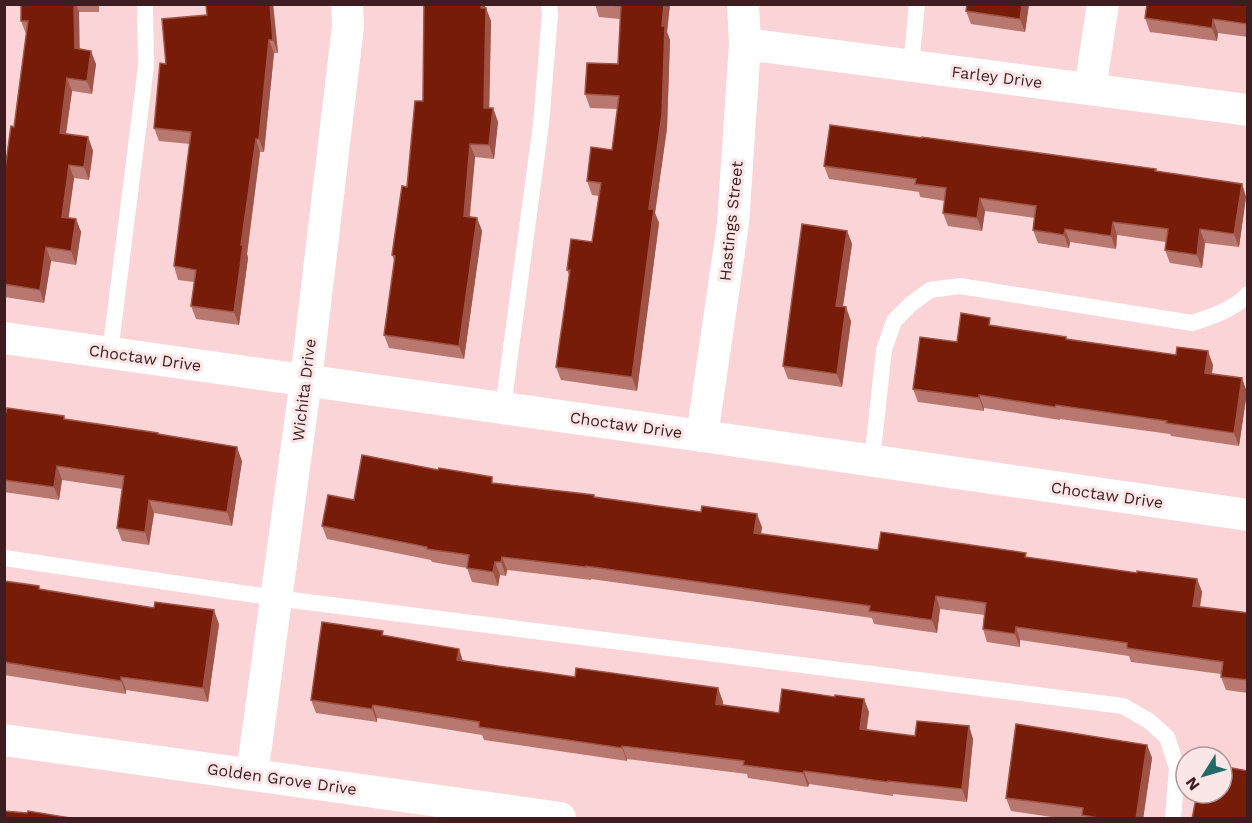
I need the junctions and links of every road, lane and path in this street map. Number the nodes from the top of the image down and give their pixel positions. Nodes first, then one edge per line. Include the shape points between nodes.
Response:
1 (145, 4) edge
2 (347, 4) edge
3 (549, 4) edge
4 (743, 4) edge
5 (917, 4) edge
6 (1102, 4) edge
7 (745, 44) junction
8 (911, 66) junction
9 (1090, 89) junction
10 (1248, 110) edge
11 (1248, 294) edge
12 (4, 338) edge
13 (110, 353) junction
14 (306, 380) junction
15 (503, 408) junction
16 (702, 436) junction
17 (872, 460) junction
18 (1248, 515) edge
19 (4, 558) edge
20 (276, 598) junction
21 (4, 740) edge
22 (252, 775) junction
23 (560, 819) edge
24 (1173, 819) edge

1 - 13 lane via 146,66
2 - 14 street, Wichita Drive via 348,26
3 - 15 lane via 541,124
4 - 7 street, Hastings Street
5 - 8 lane
6 - 9 street
7 - 8 street, Farley Drive
7 - 16 street, Hastings Street via 734,224
8 - 9 street, Farley Drive
9 - 10 street, Farley Drive
11 - 17 lane via 1215,316 1192,323 960,286 930,290 894,321 884,350
12 - 13 street, Choctaw Drive
13 - 14 street, Choctaw Drive
14 - 15 street, Choctaw Drive
14 - 20 street, Wichita Drive
15 - 16 street, Choctaw Drive
16 - 17 street, Choctaw Drive
17 - 18 street, Choctaw Drive
19 - 20 lane
20 - 22 street, Wichita Drive
20 - 24 lane via 1123,706 1167,737 1177,768
21 - 22 street, Golden Grove Drive
22 - 23 street, Golden Grove Drive

